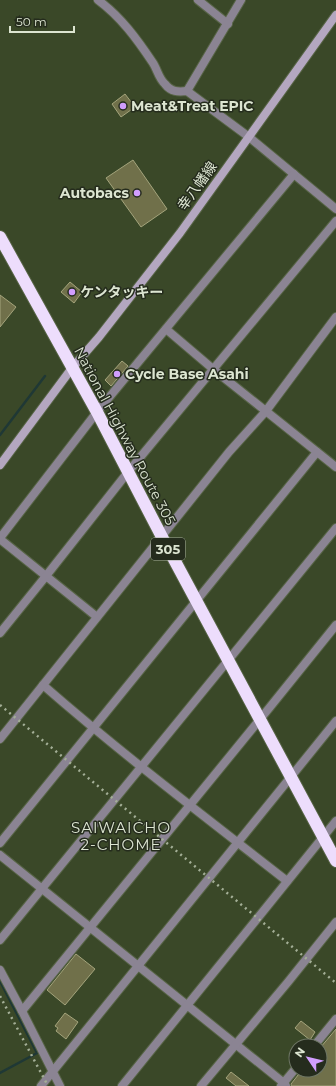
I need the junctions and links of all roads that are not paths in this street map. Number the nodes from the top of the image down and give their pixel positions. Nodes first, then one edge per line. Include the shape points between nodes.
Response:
1 (98, 0) edge
2 (198, 0) edge
3 (241, 0) edge
4 (336, 15) edge
5 (228, 24) junction
6 (187, 91) junction
7 (249, 137) junction
8 (294, 174) junction
9 (336, 209) edge
10 (336, 221) edge
11 (1, 240) edge
12 (336, 317) edge
13 (166, 329) junction
14 (72, 368) junction
15 (213, 368) junction
16 (266, 411) junction
17 (97, 412) junction
18 (317, 452) junction
19 (0, 464) edge
20 (336, 467) edge
21 (128, 472) junction
22 (336, 528) edge
23 (162, 537) junction
24 (0, 539) edge
25 (46, 576) junction
26 (196, 600) junction
27 (96, 617) junction
28 (336, 625) edge
29 (0, 633) edge
30 (228, 660) junction
31 (43, 685) junction
32 (260, 719) junction
33 (336, 721) edge
34 (92, 728) junction
35 (0, 739) edge
36 (142, 766) junction
37 (292, 777) junction
38 (190, 806) junction
39 (336, 821) edge
40 (324, 836) junction
41 (0, 843) edge
42 (238, 843) junction
43 (0, 855) edge
44 (336, 861) edge
45 (287, 881) junction
46 (42, 889) junction
47 (336, 922) edge
48 (91, 928) junction
49 (0, 940) edge
50 (139, 967) junction
51 (0, 970) edge
52 (187, 1006) junction
53 (22, 1011) junction
54 (336, 1019) edge
55 (321, 1038) edge
56 (236, 1044) junction
57 (52, 1072) junction
58 (284, 1085) edge
59 (41, 1086) edge
60 (60, 1086) edge
61 (122, 1086) edge
62 (201, 1086) edge

1 - 6 street via 133,34 165,84 175,92
2 - 5 street
3 - 5 street
4 - 7 street, 幸八幡線
5 - 6 street
6 - 7 street
7 - 8 street
7 - 14 street, 幸八幡線 via 180,233
8 - 9 street
8 - 13 street
10 - 15 street
11 - 14 highway, National Highway Route 305 / 305
12 - 16 street
13 - 15 street
13 - 17 street
14 - 17 highway, National Highway Route 305 / 305
14 - 19 street, 幸八幡線
15 - 16 street
15 - 21 street
16 - 18 street
16 - 23 street via 229,452
17 - 21 highway, National Highway Route 305 / 305
17 - 24 street
18 - 20 street
18 - 26 street
21 - 23 highway, National Highway Route 305 / 305
21 - 25 street
22 - 30 street
23 - 26 highway, National Highway Route 305 / 305
23 - 27 street
24 - 25 street
25 - 27 street
25 - 29 street
26 - 30 highway, National Highway Route 305 / 305
26 - 34 street
27 - 31 street
28 - 32 street
30 - 32 highway, National Highway Route 305 / 305
30 - 36 street
31 - 34 street
31 - 35 street
32 - 37 highway, National Highway Route 305 / 305
32 - 38 street
33 - 37 street
34 - 36 street
34 - 41 street
36 - 38 street
36 - 46 street
37 - 40 highway, National Highway Route 305 / 305
37 - 42 street
38 - 42 street
38 - 48 street
39 - 40 street
40 - 44 highway, National Highway Route 305 / 305
40 - 45 street
42 - 45 street
42 - 50 street
43 - 46 street
45 - 52 street
46 - 48 street
46 - 49 street
47 - 56 street
48 - 50 street
48 - 53 street
50 - 52 street
50 - 57 street
51 - 53 street
52 - 56 street
52 - 61 street
53 - 57 street
54 - 55 street
56 - 58 street
56 - 62 street
57 - 59 street
57 - 60 street

